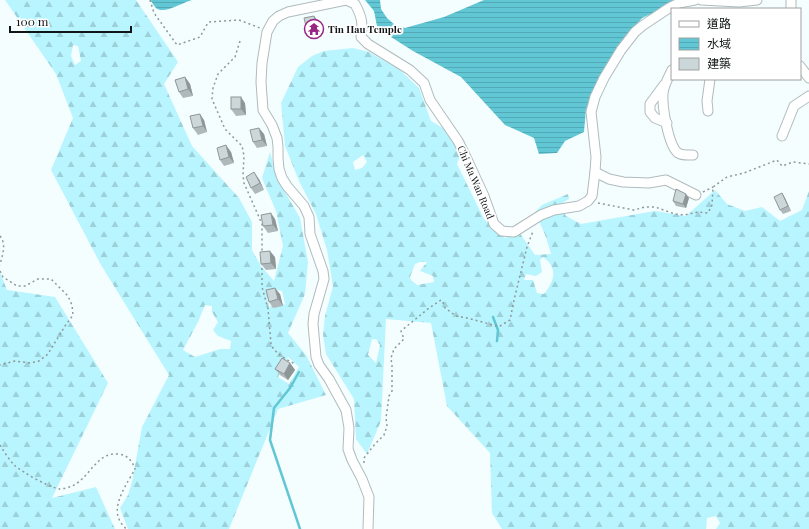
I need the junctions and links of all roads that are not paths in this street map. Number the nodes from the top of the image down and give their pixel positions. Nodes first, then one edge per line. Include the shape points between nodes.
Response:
1 (346, 0) edge
2 (696, 0) edge
3 (701, 0) edge
4 (757, 0) edge
5 (737, 6) edge
6 (690, 8) edge
7 (801, 67) edge
8 (671, 72) edge
9 (809, 78) edge
10 (710, 80) edge
11 (665, 84) junction
12 (809, 96) edge
13 (708, 111) dead end
14 (667, 122) junction
15 (782, 136) dead end
16 (693, 155) dead end
17 (595, 172) junction
18 (696, 195) road end
19 (368, 529) edge

1 - 17 street, Chi Ma Wan Road via 355,4 360,13 361,37 410,70 424,83 430,100 466,157 494,224 502,231 514,232 541,215 579,206 588,201 592,196
1 - 19 street, Chi Ma Wan Road via 288,12 273,21 267,32 262,70 263,110 277,138 282,178 304,206 309,217 310,234 323,271 324,279 314,314 316,357 346,410 349,428 348,449 369,497
2 - 6 street
2 - 17 street, Chi Ma Wan Road via 669,8 642,26 621,50 604,78 591,112
3 - 5 street
4 - 5 street
7 - 9 street
8 - 11 street
10 - 13 street
11 - 14 street via 663,94
11 - 14 street via 653,99 650,112 655,118
12 - 15 street via 794,106
14 - 16 street via 674,148 684,156
17 - 18 street via 623,182 649,184 666,180

